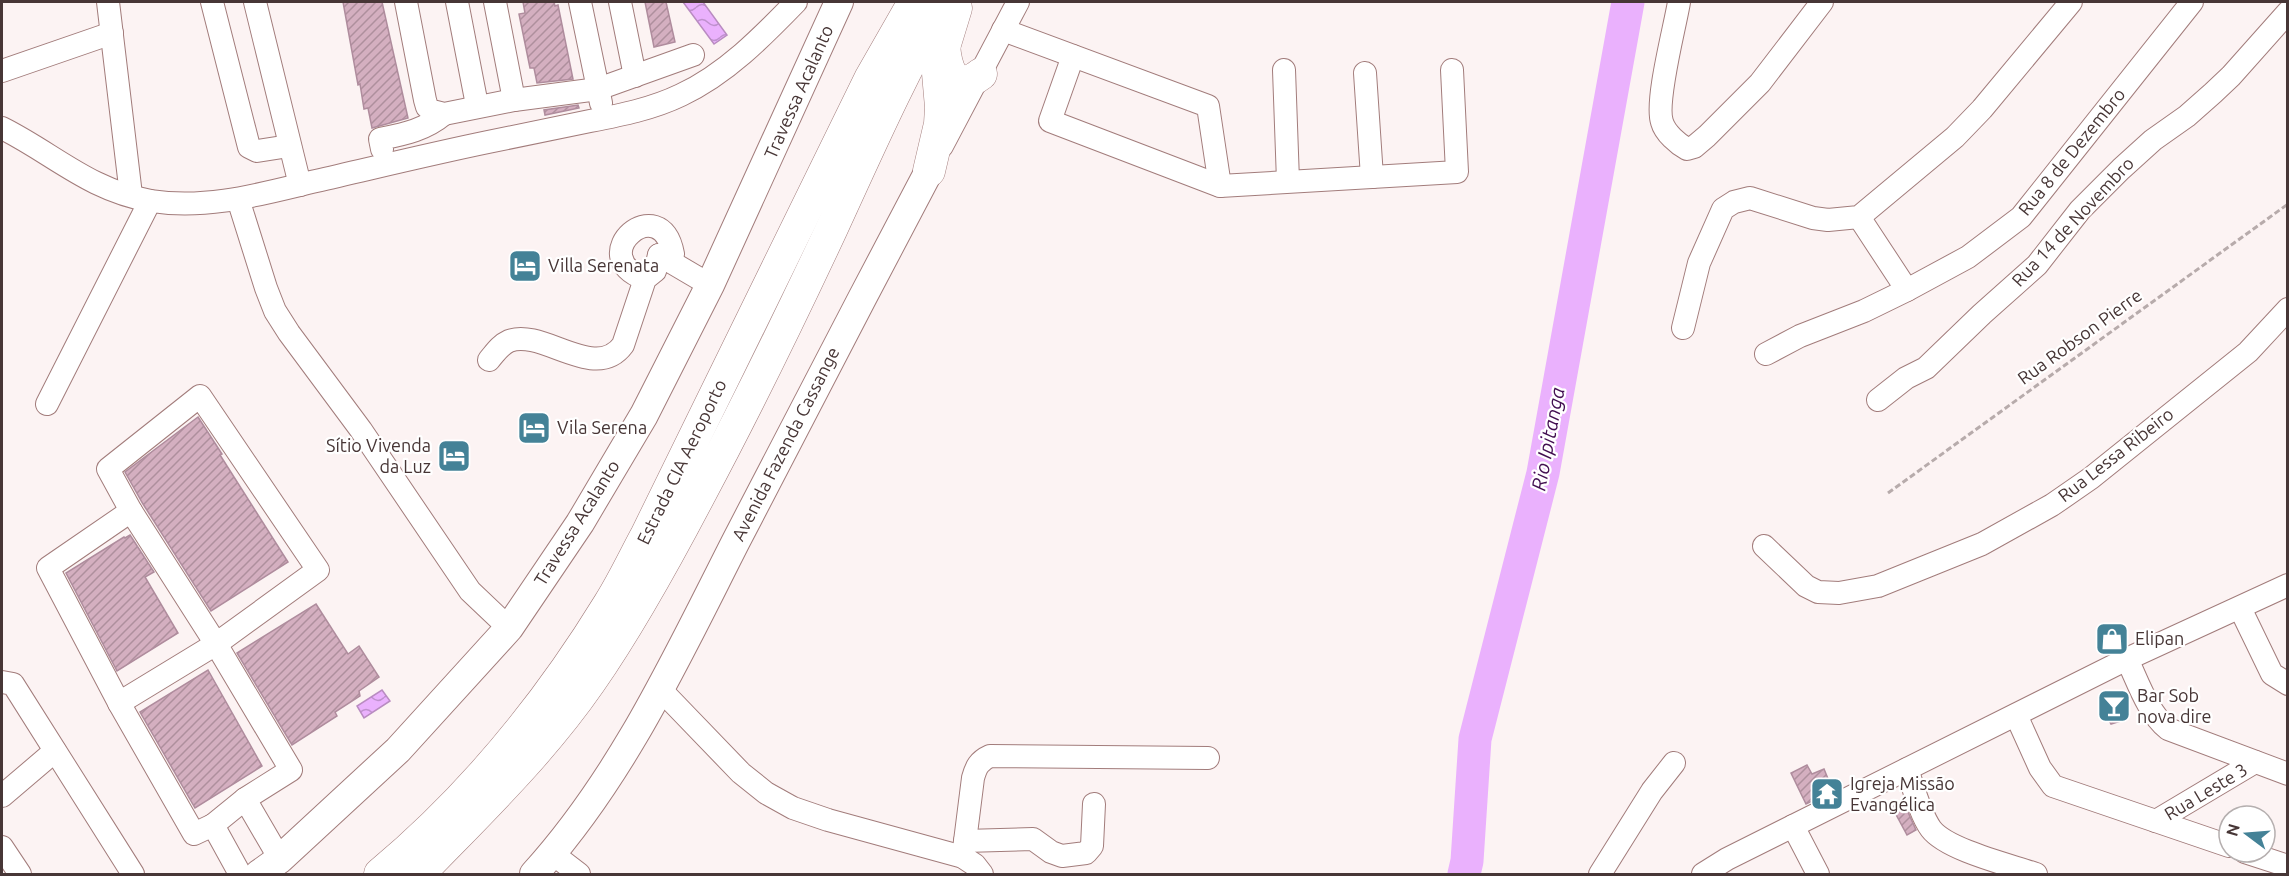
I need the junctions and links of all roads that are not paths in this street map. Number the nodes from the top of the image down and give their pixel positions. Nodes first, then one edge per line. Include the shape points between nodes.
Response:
1 (108, 2) edge
2 (212, 2) edge
3 (255, 2) edge
4 (406, 2) edge
5 (457, 2) edge
6 (495, 2) edge
7 (580, 2) edge
8 (620, 2) edge
9 (796, 2) edge
10 (914, 2) edge
11 (943, 2) edge
12 (958, 2) edge
13 (1018, 2) edge
14 (1679, 2) edge
15 (1822, 2) edge
16 (2071, 2) edge
17 (2192, 2) edge
18 (833, 8) edge
19 (2288, 12) edge
20 (1003, 30) junction
21 (112, 33) junction
22 (944, 45) junction
23 (693, 55) dead end
24 (1073, 56) junction
25 (1284, 70) dead end
26 (1452, 70) dead end
27 (2, 71) edge
28 (1365, 73) dead end
29 (981, 74) junction
30 (635, 76) junction
31 (598, 89) junction
32 (514, 100) junction
33 (477, 105) junction
34 (444, 114) junction
35 (603, 118) junction
36 (2, 128) edge
37 (289, 146) junction
38 (382, 149) dead end
39 (929, 171) junction
40 (297, 177) junction
41 (1372, 177) junction
42 (1288, 181) junction
43 (1220, 186) junction
44 (137, 193) junction
45 (238, 199) junction
46 (1859, 217) junction
47 (659, 255) junction
48 (645, 279) junction
49 (710, 285) junction
50 (1907, 290) junction
51 (2288, 309) edge
52 (1683, 328) dead end
53 (1766, 354) dead end
54 (489, 360) dead end
55 (1878, 400) dead end
56 (47, 404) dead end
57 (131, 511) junction
58 (1764, 546) dead end
59 (2288, 585) edge
60 (2240, 608) junction
61 (509, 628) junction
62 (216, 645) junction
63 (2127, 659) junction
64 (2, 682) edge
65 (2288, 684) edge
66 (660, 689) junction
67 (118, 703) junction
68 (2016, 715) junction
69 (55, 751) junction
70 (1208, 758) dead end
71 (2255, 762) junction
72 (1674, 763) dead end
73 (1906, 769) junction
74 (2288, 774) edge
75 (2, 796) edge
76 (245, 799) junction
77 (1094, 804) dead end
78 (2156, 821) junction
79 (213, 825) junction
80 (1793, 825) junction
81 (2217, 842) edge
82 (2, 847) edge
83 (964, 849) junction
84 (553, 854) junction
85 (269, 867) edge
86 (20, 874) edge
87 (133, 874) edge
88 (240, 874) edge
89 (380, 874) edge
90 (419, 874) edge
91 (534, 874) edge
92 (579, 874) edge
93 (982, 874) edge
94 (1600, 874) edge
95 (1703, 874) edge
96 (1818, 874) edge
97 (2036, 874) edge

1 - 21 street
2 - 37 street via 249,147 256,151
3 - 37 street
4 - 34 street via 427,107
5 - 33 street
6 - 32 street
7 - 31 street
8 - 30 street
9 - 35 street via 719,73 681,95
10 - 89 highway, Estrada CIA Aeroporto via 870,80 610,602 547,698 485,773
11 - 90 highway, Estrada CIA Aeroporto via 734,430 635,612 557,727
12 - 22 highway
13 - 20 street, Avenida Fazenda Cassange
14 - 15 street via 1660,112 1665,130 1687,149 1694,147 1760,83
16 - 46 street via 1975,116
17 - 50 street, Rua 8 de Dezembro via 2021,217 1968,257
18 - 49 main road, Travessa Acalanto
19 - 55 street, Rua 14 de Novembro via 2231,76 2187,116 2153,140 2080,210 2037,265 1926,368
20 - 24 street
20 - 29 street, Avenida Fazenda Cassange
21 - 27 street
21 - 44 street
22 - 29 highway via 946,60 957,80 972,81
22 - 39 highway via 938,73 940,124
23 - 30 street
24 - 43 street via 1208,105
24 - 43 street via 1050,121
25 - 42 street
26 - 41 street via 1457,172
28 - 41 street
29 - 39 street, Avenida Fazenda Cassange
30 - 31 street
31 - 32 street
31 - 35 street
32 - 33 street
33 - 34 street
34 - 38 street via 417,130 380,139
35 - 40 street
36 - 44 street via 88,181
37 - 40 street
39 - 66 main road, Avenida Fazenda Cassange
40 - 45 street
41 - 42 street
42 - 43 street
44 - 45 street via 190,204
44 - 56 street via 137,226
45 - 61 street via 266,288 280,318 470,591
46 - 50 street
46 - 52 street via 1828,220 1750,198 1734,202 1723,209 1699,263
47 - 48 street via 655,271
47 - 48 street via 673,254 671,241 662,230 649,226 635,228 625,237 620,250 623,264 632,274
47 - 49 street
48 - 54 street via 617,354 606,359 592,358 524,339 510,341
49 - 61 main road, Travessa Acalanto via 638,425 580,523
50 - 53 street, Rua 8 de Dezembro
51 - 58 street, Rua Lessa Ribeiro via 2248,352 2091,478 1983,544 1878,585 1839,593 1806,586
57 - 62 street
57 - 62 street via 108,469 200,396 318,570
57 - 67 street via 48,568
59 - 60 street
60 - 63 street
60 - 65 street via 2272,674
61 - 85 main road, Travessa Acalanto via 398,750
62 - 67 street
62 - 76 street via 291,770
63 - 68 street
63 - 71 street via 2160,723 2178,734
64 - 69 street via 13,684
66 - 83 street via 741,773 793,808 828,820
66 - 84 main road, Avenida Fazenda Cassange via 605,783
67 - 79 street via 194,834
68 - 73 street
68 - 78 street via 2040,768 2053,786
69 - 75 street
69 - 87 street
70 - 83 street via 990,756 981,760 973,778
71 - 74 street
71 - 78 street, Rua Leste 3
72 - 94 street
73 - 80 street
73 - 97 street via 1936,835 1953,845
76 - 79 street
76 - 85 street
77 - 83 street via 1092,846 1086,853 1062,856 1033,839
78 - 81 street
79 - 88 street
80 - 95 street
80 - 96 street
82 - 86 street
83 - 93 street
84 - 91 main road, Avenida Fazenda Cassange
84 - 92 street

